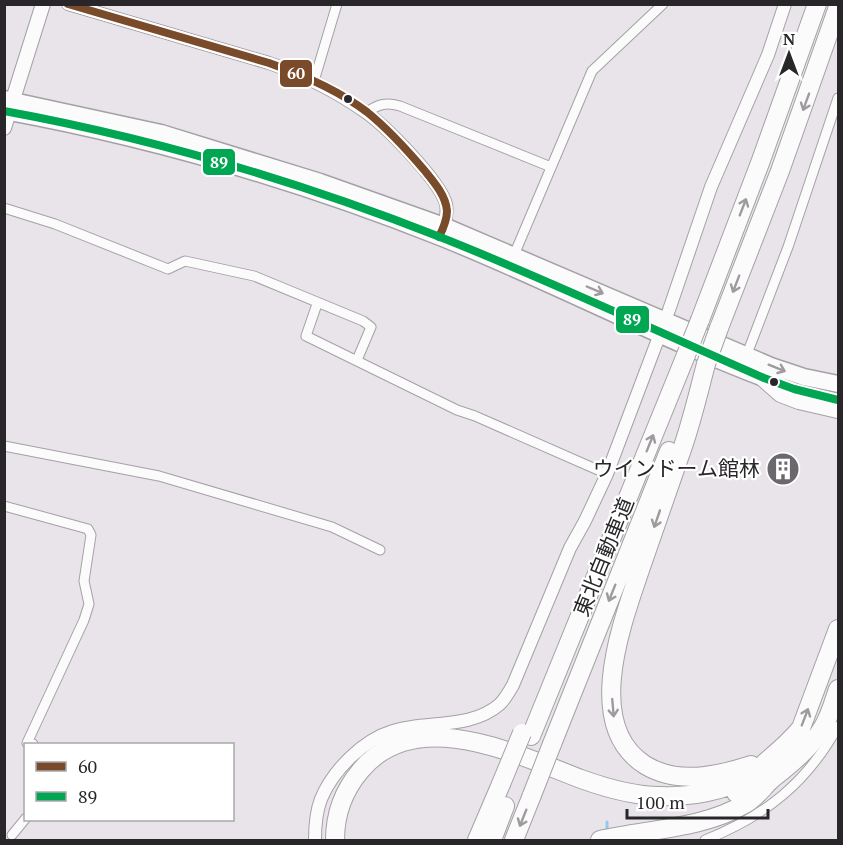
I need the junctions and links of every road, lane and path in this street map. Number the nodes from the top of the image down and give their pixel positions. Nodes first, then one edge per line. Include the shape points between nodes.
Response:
1 (43, 4) edge
2 (68, 4) edge
3 (337, 4) edge
4 (663, 4) edge
5 (785, 4) edge
6 (817, 4) edge
7 (838, 7) edge
8 (314, 81) junction
9 (838, 98) edge
10 (7, 110) edge
11 (367, 112) junction
12 (552, 167) junction
13 (4, 208) edge
14 (442, 231) junction
15 (514, 255) junction
16 (317, 304) junction
17 (663, 327) junction
18 (747, 354) junction
19 (357, 360) junction
20 (706, 364) junction
21 (764, 378) junction
22 (838, 384) edge
23 (838, 400) edge
24 (838, 409) edge
25 (4, 446) edge
26 (607, 474) junction
27 (4, 506) edge
28 (380, 550) dead end
29 (838, 629) edge
30 (838, 689) edge
31 (838, 726) edge
32 (27, 743) edge
33 (767, 760) junction
34 (769, 782) junction
35 (506, 785) junction
36 (24, 820) edge
37 (12, 835) dead end
38 (315, 840) edge
39 (335, 840) edge
40 (346, 840) edge
41 (477, 840) edge
42 (492, 840) edge
43 (514, 840) edge
44 (600, 840) edge
45 (705, 840) edge

1 - 10 main road
2 - 8 street via 269,63
3 - 8 street
4 - 12 street via 592,71
5 - 17 street via 768,55 711,187
35 -> 6 highway, 東北自動車道, bridge via 597,575 700,320
7 -> 20 highway, 東北自動車道, bridge
8 - 11 street
9 - 18 street
10 - 14 highway via 184,140 320,182
11 - 12 street via 387,102 400,105
11 - 14 street via 435,184 446,202
12 - 15 street
13 - 16 street via 168,269 185,261 254,276
14 - 15 highway
14 - 17 highway
15 -> 17 highway
16 - 19 street via 306,336
16 - 19 street via 371,327
17 - 18 highway
17 - 21 highway
17 - 26 street
18 -> 22 highway via 804,377
19 - 26 street via 457,410
20 -> 33 highway via 686,438 618,641 612,676 613,715 628,750 663,773 712,776
20 -> 43 highway, 東北自動車道, bridge
21 - 23 highway
21 - 24 highway via 781,393
25 - 28 street via 159,476 332,527
26 - 38 street via 570,548 513,685 501,703 462,723 426,724 392,731 365,745 330,783 321,801
27 - 32 street via 88,529 91,535 84,581 89,604
33 -> 29 highway via 801,728
30 - 34 highway via 824,726 799,756
31 - 45 street via 818,759 776,802
33 - 39 highway via 749,776 725,787 696,795 643,795 602,786 473,742 444,738 413,740 375,756 355,776 341,801
34 - 40 highway via 710,802 658,807 600,796 487,755 448,749 417,750 389,759 365,779 346,818
34 - 44 highway via 752,799 722,814
35 - 41 highway
35 - 42 highway, 東北自動車道
36 - 37 street

